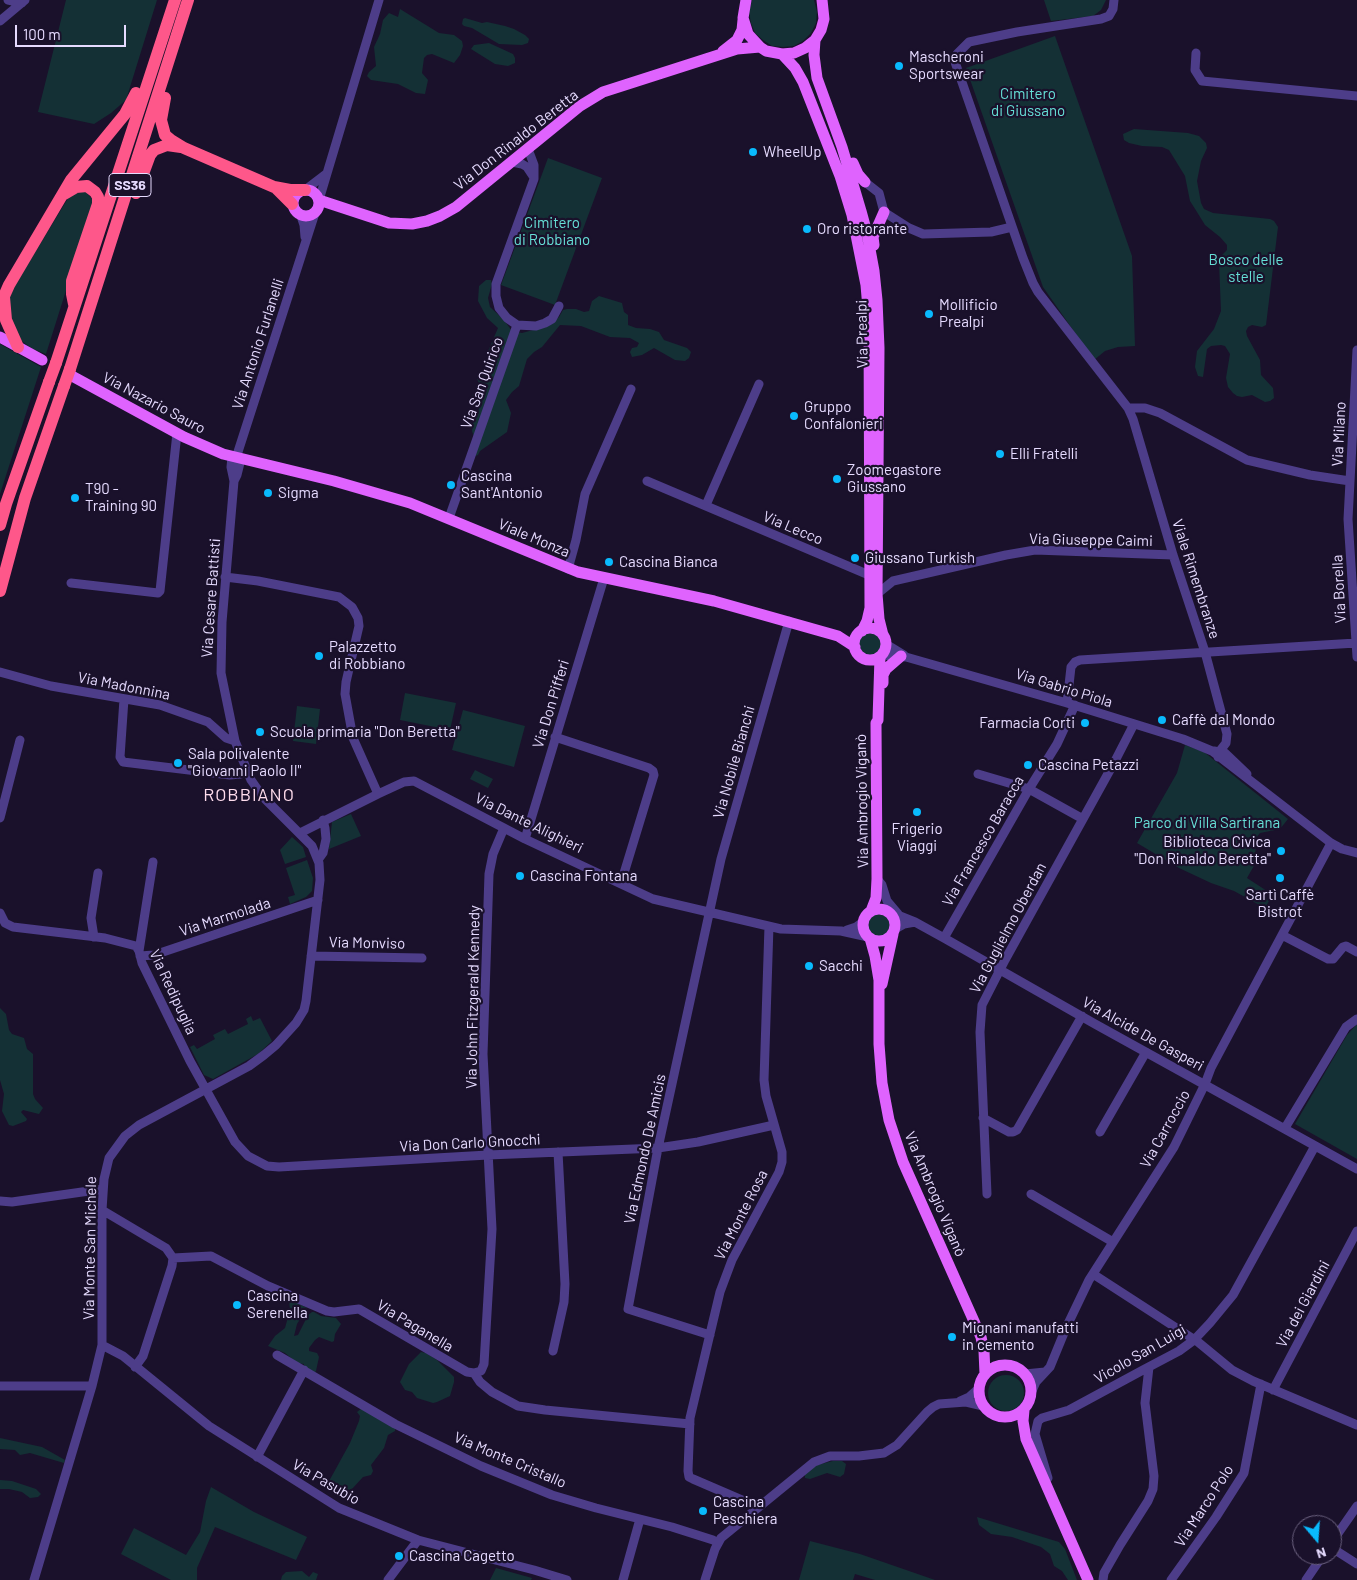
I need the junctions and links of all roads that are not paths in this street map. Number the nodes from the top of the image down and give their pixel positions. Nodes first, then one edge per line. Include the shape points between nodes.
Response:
1 (8, 0) edge
2 (188, 0) edge
3 (197, 0) edge
4 (379, 0) edge
5 (746, 0) edge
6 (1114, 0) edge
7 (24, 1) edge
8 (822, 1) edge
9 (173, 4) edge
10 (743, 18) junction
11 (0, 21) edge
12 (815, 40) junction
13 (760, 47) junction
14 (1196, 53) dead end
15 (782, 54) junction
16 (714, 56) junction
17 (1357, 96) edge
18 (842, 147) junction
19 (184, 148) junction
20 (528, 149) junction
21 (512, 162) junction
22 (326, 174) junction
23 (534, 179) junction
24 (865, 182) joint
25 (274, 187) junction
26 (305, 190) junction
27 (64, 194) junction
28 (292, 204) junction
29 (317, 207) junction
30 (884, 212) junction
31 (301, 216) junction
32 (1012, 226) junction
33 (115, 232) junction
34 (306, 240) junction
35 (874, 267) junction
36 (1, 299) edge
37 (559, 306) dead end
38 (74, 307) junction
39 (518, 325) junction
40 (0, 337) edge
41 (18, 347) junction
42 (1357, 350) edge
43 (42, 360) dead end
44 (69, 377) junction
45 (759, 384) dead end
46 (631, 389) dead end
47 (1128, 408) junction
48 (177, 433) junction
49 (233, 457) junction
50 (647, 480) dead end
51 (1350, 481) junction
52 (706, 505) junction
53 (449, 518) junction
54 (1353, 520) edge
55 (0, 525) edge
56 (1173, 555) junction
57 (568, 569) junction
58 (873, 575) junction
59 (226, 577) junction
60 (604, 578) junction
61 (893, 580) junction
62 (70, 582) dead end
63 (0, 591) edge
64 (877, 594) junction
65 (789, 621) junction
66 (861, 632) junction
67 (1356, 632) edge
68 (838, 636) junction
69 (885, 640) junction
70 (1356, 643) edge
71 (858, 652) junction
72 (1205, 652) junction
73 (881, 656) junction
74 (904, 656) junction
75 (1357, 657) edge
76 (0, 672) edge
77 (124, 699) junction
78 (1071, 704) junction
79 (877, 718) junction
80 (1134, 724) junction
81 (555, 738) junction
82 (20, 740) dead end
83 (235, 741) junction
84 (1220, 755) junction
85 (246, 771) junction
86 (978, 774) dead end
87 (1029, 789) junction
88 (378, 794) junction
89 (0, 818) edge
90 (1083, 819) junction
91 (323, 820) junction
92 (504, 828) junction
93 (300, 833) junction
94 (525, 839) junction
95 (1331, 843) junction
96 (1354, 852) edge
97 (318, 860) junction
98 (153, 862) dead end
99 (98, 873) dead end
100 (877, 879) junction
101 (621, 883) junction
102 (318, 900) junction
103 (887, 911) junction
104 (709, 912) junction
105 (0, 913) edge
106 (867, 916) junction
107 (902, 917) junction
108 (915, 922) junction
109 (770, 926) junction
110 (841, 931) junction
111 (894, 932) junction
112 (1282, 935) junction
113 (94, 937) junction
114 (869, 938) junction
115 (944, 938) junction
116 (1357, 952) edge
117 (139, 954) junction
118 (311, 956) junction
119 (422, 958) dead end
120 (1000, 970) junction
121 (880, 998) junction
122 (1082, 1016) junction
123 (1357, 1019) edge
124 (1146, 1052) junction
125 (1205, 1084) junction
126 (205, 1089) junction
127 (983, 1118) junction
128 (774, 1125) junction
129 (1285, 1128) junction
130 (1100, 1132) dead end
131 (1315, 1146) junction
132 (658, 1148) junction
133 (558, 1152) junction
134 (488, 1155) junction
135 (1357, 1169) edge
136 (103, 1189) junction
137 (987, 1194) dead end
138 (1031, 1194) dead end
139 (0, 1201) edge
140 (102, 1210) junction
141 (1357, 1232) edge
142 (1113, 1242) junction
143 (173, 1258) junction
144 (1093, 1274) junction
145 (710, 1335) junction
146 (981, 1337) junction
147 (1194, 1340) junction
148 (102, 1346) junction
149 (553, 1351) dead end
150 (277, 1354) dead end
151 (1003, 1365) junction
152 (135, 1366) junction
153 (1149, 1367) junction
154 (304, 1370) junction
155 (1047, 1371) junction
156 (474, 1374) junction
157 (985, 1374) junction
158 (1025, 1374) junction
159 (1261, 1384) junction
160 (0, 1386) edge
161 (92, 1386) junction
162 (978, 1388) junction
163 (1273, 1390) junction
164 (1032, 1392) junction
165 (957, 1402) junction
166 (983, 1406) junction
167 (1024, 1410) junction
168 (1000, 1417) junction
169 (690, 1424) junction
170 (1357, 1425) edge
171 (1026, 1439) junction
172 (257, 1457) junction
173 (1048, 1488) junction
174 (1357, 1506) edge
175 (758, 1507) junction
176 (640, 1519) junction
177 (1342, 1528) edge
178 (418, 1540) junction
179 (718, 1542) junction
180 (1342, 1554) edge
181 (1357, 1564) edge
182 (1316, 1565) edge
183 (34, 1580) edge
184 (388, 1580) edge
185 (567, 1580) edge
186 (623, 1580) edge
187 (705, 1580) edge
188 (1088, 1580) edge
189 (1103, 1580) edge
190 (1171, 1580) edge
191 (1306, 1580) edge

1 - 7 street
2 - 33 highway, SS36
3 - 19 highway via 161,114 165,135
4 - 22 street, Via Antonio Furlanelli
5 - 10 main road, Via Don Rinaldo Beretta
6 - 32 street, Viale Rimembranze via 1109,16 980,39 969,42 957,54 955,62
7 - 11 street
8 - 12 main road via 824,19
9 - 27 highway via 129,109 71,180
9 - 38 highway, SS36
10 - 13 main road via 748,34
10 - 16 main road, Via Don Rinaldo Beretta via 737,40
12 - 15 main road via 794,53
12 - 18 main road, Via Prealpi via 817,78
13 - 15 main road
13 - 16 main road, Via Don Rinaldo Beretta
14 - 17 street via 1195,70 1202,81
15 - 58 main road, Via Prealpi via 803,82 838,171 852,215 866,285
16 - 20 main road, Via Don Rinaldo Beretta via 603,92 580,106
18 - 24 main road
18 - 35 main road, Via Prealpi via 868,233
19 - 25 highway
19 - 33 highway via 167,145 154,150 127,216
20 - 21 main road, Via Don Rinaldo Beretta
20 - 23 street, Via San Quirico via 534,166
21 - 23 street via 527,166
21 - 29 main road, Via Don Rinaldo Beretta via 456,207 427,221 389,223 335,207
22 - 26 street
22 - 29 street, Via Antonio Furlanelli
23 - 39 street, Via San Quirico via 496,284 499,308
24 - 30 street via 880,193
25 - 26 highway
25 - 28 highway
26 - 28 main road via 296,194
26 - 29 main road via 312,192
27 - 36 highway
27 - 38 highway via 76,187 87,186 98,197 72,281
28 - 31 main road
29 - 31 main road via 308,216
29 - 34 street, Via Antonio Furlanelli
30 - 32 street via 916,232 930,235 991,232
30 - 35 main road via 873,237
31 - 34 street, Via Antonio Furlanelli
32 - 47 street, Viale Rimembranze via 1038,292
33 - 44 highway, SS36
34 - 49 street, Via Antonio Furlanelli
35 - 58 main road, Via Prealpi via 879,324
36 - 41 highway
37 - 39 street via 545,324
38 - 55 highway, SS36, bridge
39 - 53 street, Via San Quirico
40 - 41 main road
41 - 43 main road
42 - 51 street, Via Milano
44 - 48 main road, Via Nazario Sauro
44 - 63 highway, SS36 via 26,498
45 - 52 street
46 - 57 street via 584,494
47 - 51 street via 1160,412 1247,460
47 - 56 street, Viale Rimembranze
48 - 49 main road, Via Nazario Sauro
48 - 62 street via 160,591
49 - 53 main road, Viale Monza via 334,481
49 - 59 street, Via Cesare Battisti via 237,475
50 - 52 street, Via Lecco
51 - 54 street, Via Milano
52 - 58 street, Via Lecco
53 - 57 main road, Viale Monza
54 - 67 street, Via Borella
56 - 61 street, Via Giuseppe Caimi via 1035,550
56 - 72 street, Viale Rimembranze
57 - 60 main road, Viale Monza
58 - 61 street, Via Lecco
58 - 64 main road, Via Prealpi
58 - 66 main road, Via Prealpi via 870,608
59 - 83 street, Via Cesare Battisti via 220,667
59 - 88 street via 339,597 354,609 359,626 345,694 353,738
60 - 65 main road, Viale Monza via 704,598
60 - 81 street, Via Don Pifferi
61 - 64 street
64 - 69 main road, Via Prealpi
65 - 68 main road, Viale Monza
65 - 104 street, Via Nobile Bianchi
66 - 68 main road, Viale Monza
66 - 69 main road via 874,629
66 - 71 main road via 855,640
67 - 70 street, Via Borella
68 - 71 main road, Viale Monza
69 - 73 main road
69 - 74 street, Via Gabrio Piola
70 - 72 street
70 - 75 street, Via Borella
71 - 73 main road via 872,660
71 - 79 main road, Via Ambrogio Viganò via 873,680 874,720
72 - 78 street, Via Francesco Baracca via 1080,660 1073,664 1070,675
72 - 84 street, Viale Rimembranze via 1227,734
73 - 74 street, Via Gabrio Piola
73 - 79 main road, Via Ambrogio Viganò
74 - 78 street, Via Gabrio Piola
74 - 79 main road via 889,665 883,675
76 - 77 street, Via Madonnina via 50,686
77 - 83 street, Via Madonnina via 160,704 208,722 226,738
77 - 85 street via 121,760 125,764 221,775 238,775
78 - 80 street, Via Gabrio Piola
78 - 87 street, Via Francesco Baracca via 1057,744
79 - 100 main road, Via Ambrogio Viganò
80 - 84 street, Via Gabrio Piola via 1183,739
80 - 90 street, Via Guglielmo Oberdan
81 - 94 street, Via Don Pifferi
81 - 101 street via 653,771
82 - 89 street
83 - 85 street, Via Cesare Battisti
84 - 95 street
85 - 93 street, Via Monte San Michele via 264,797
86 - 87 street
87 - 90 street
87 - 115 street, Via Francesco Baracca
88 - 91 street, Via Dante Alighieri
88 - 92 street, Via Dante Alighieri via 404,782 417,782
90 - 120 street, Via Guglielmo Oberdan
91 - 93 street, Via Dante Alighieri
91 - 97 street, Via Monte San Michele via 326,839
92 - 94 street, Via Dante Alighieri
92 - 134 street, Via John Fitzgerald Kennedy via 489,874 483,1054
93 - 97 street, Via Monte San Michele via 312,846
94 - 101 street, Via Dante Alighieri
95 - 96 street
95 - 112 street, Via Carroccio
97 - 102 street, Via Monte San Michele
98 - 117 street
99 - 113 street via 91,918
100 - 103 main road, Via Ambrogio Viganò via 880,899
100 - 106 main road, Via Ambrogio Viganò via 876,898
100 - 107 street via 891,907
101 - 104 street, Via Dante Alighieri via 653,899
102 - 117 street, Via Marmolada via 154,955
102 - 118 street, Via Monte San Michele
103 - 106 main road via 875,910
103 - 107 street, Via Alcide De Gasperi
103 - 111 main road via 895,920
104 - 109 street, Via Dante Alighieri
104 - 132 street, Via Edmondo De Amicis
105 - 113 street, Via Redipuglia via 5,923 13,927
106 - 110 street, Via Dante Alighieri via 856,927
106 - 114 main road via 864,929
107 - 108 street, Via Alcide De Gasperi
108 - 111 street via 904,924
108 - 115 street, Via Alcide De Gasperi
109 - 110 street, Via Dante Alighieri via 789,930
109 - 128 street, Via Monte Rosa via 764,1080
110 - 114 street, Via Dante Alighieri
111 - 114 main road via 890,938 880,942
111 - 121 main road, Via Ambrogio Viganò
112 - 116 street via 1328,959 1333,959 1346,946
112 - 125 street, Via Carroccio
113 - 117 street, Via Redipuglia via 132,944
114 - 121 main road, Via Ambrogio Viganò via 876,962
115 - 120 street, Via Alcide De Gasperi
117 - 126 street, Via Redipuglia
118 - 119 street, Via Monviso
118 - 126 street, Via Monte San Michele via 304,1010 296,1023 276,1045 249,1066
120 - 122 street, Via Alcide De Gasperi
120 - 127 street, Via Guglielmo Oberdan via 984,999 980,1017
121 - 146 main road, Via Ambrogio Viganò via 882,1083 894,1139
122 - 124 street, Via Alcide De Gasperi
122 - 127 street via 1017,1130 1009,1132
123 - 129 street via 1346,1027
124 - 125 street, Via Alcide De Gasperi
124 - 130 street
125 - 129 street, Via Alcide De Gasperi
125 - 142 street, Via Carroccio via 1174,1147
126 - 134 street, Via Don Carlo Gnocchi via 239,1148 253,1160 268,1166 279,1168
126 - 136 street, Via Monte San Michele via 125,1136 109,1158
127 - 137 street, Via Guglielmo Oberdan
128 - 132 street, Via Don Carlo Gnocchi
128 - 145 street, Via Monte Rosa via 782,1152 781,1166 732,1260 720,1292
129 - 131 street, Via Alcide De Gasperi
131 - 135 street, Via Alcide De Gasperi
131 - 147 street, Vicolo San Luigi via 1234,1295
132 - 133 street, Via Don Carlo Gnocchi
132 - 145 street, Via Edmondo De Amicis via 628,1309
133 - 134 street, Via Don Carlo Gnocchi
133 - 149 street via 565,1284
134 - 156 street, Via John Fitzgerald Kennedy via 492,1225 485,1354 483,1368
136 - 139 street
136 - 140 street, Via Monte San Michele
138 - 142 street
140 - 143 street via 166,1248
140 - 148 street, Via Monte San Michele
141 - 163 street, Via dei Giardini
142 - 144 street, Via Carroccio
143 - 152 street via 143,1356
143 - 156 street, Via Paganella via 211,1256 268,1286 327,1311 359,1309
144 - 147 street
144 - 155 street, Via Carroccio
145 - 169 street, Via Monte Rosa
146 - 151 main road, Via Ambrogio Viganò
146 - 157 main road, Via Ambrogio Viganò
147 - 153 street, Vicolo San Luigi
147 - 159 street via 1232,1370
148 - 152 street, Via Pasubio
148 - 161 street, Via Monte San Michele
150 - 154 street, Via Monte Cristallo
151 - 157 main road
151 - 158 main road, Via Ambrogio Viganò
152 - 172 street, Via Pasubio via 209,1426
153 - 173 street, Vicolo San Luigi via 1069,1410 1038,1420 1036,1439 1049,1480
153 - 189 street via 1145,1403 1153,1489
154 - 172 street
154 - 176 street, Via Monte Cristallo via 395,1424 482,1466 552,1495
155 - 158 street
155 - 164 street, Via Carroccio via 1036,1382
156 - 169 street via 492,1392 518,1406
157 - 162 main road
158 - 164 main road
159 - 163 street
159 - 190 street, Via Marco Polo via 1244,1473
160 - 161 street
161 - 183 street, Via Monte San Michele
162 - 165 street
162 - 166 main road
163 - 170 street
164 - 167 main road
165 - 166 street
165 - 175 street via 933,1407 897,1445 884,1453 830,1456 814,1462
166 - 168 main road
167 - 168 main road via 1013,1417
167 - 171 main road
168 - 171 main road
169 - 175 street, Via Monte Rosa via 689,1476
171 - 173 main road
172 - 178 street, Via Pasubio via 339,1508
173 - 188 main road
174 - 177 street
175 - 179 street
176 - 179 street, Via Monte Cristallo
176 - 186 street
178 - 184 street
178 - 185 street, Via Pasubio
179 - 187 street
180 - 181 street
182 - 191 street

